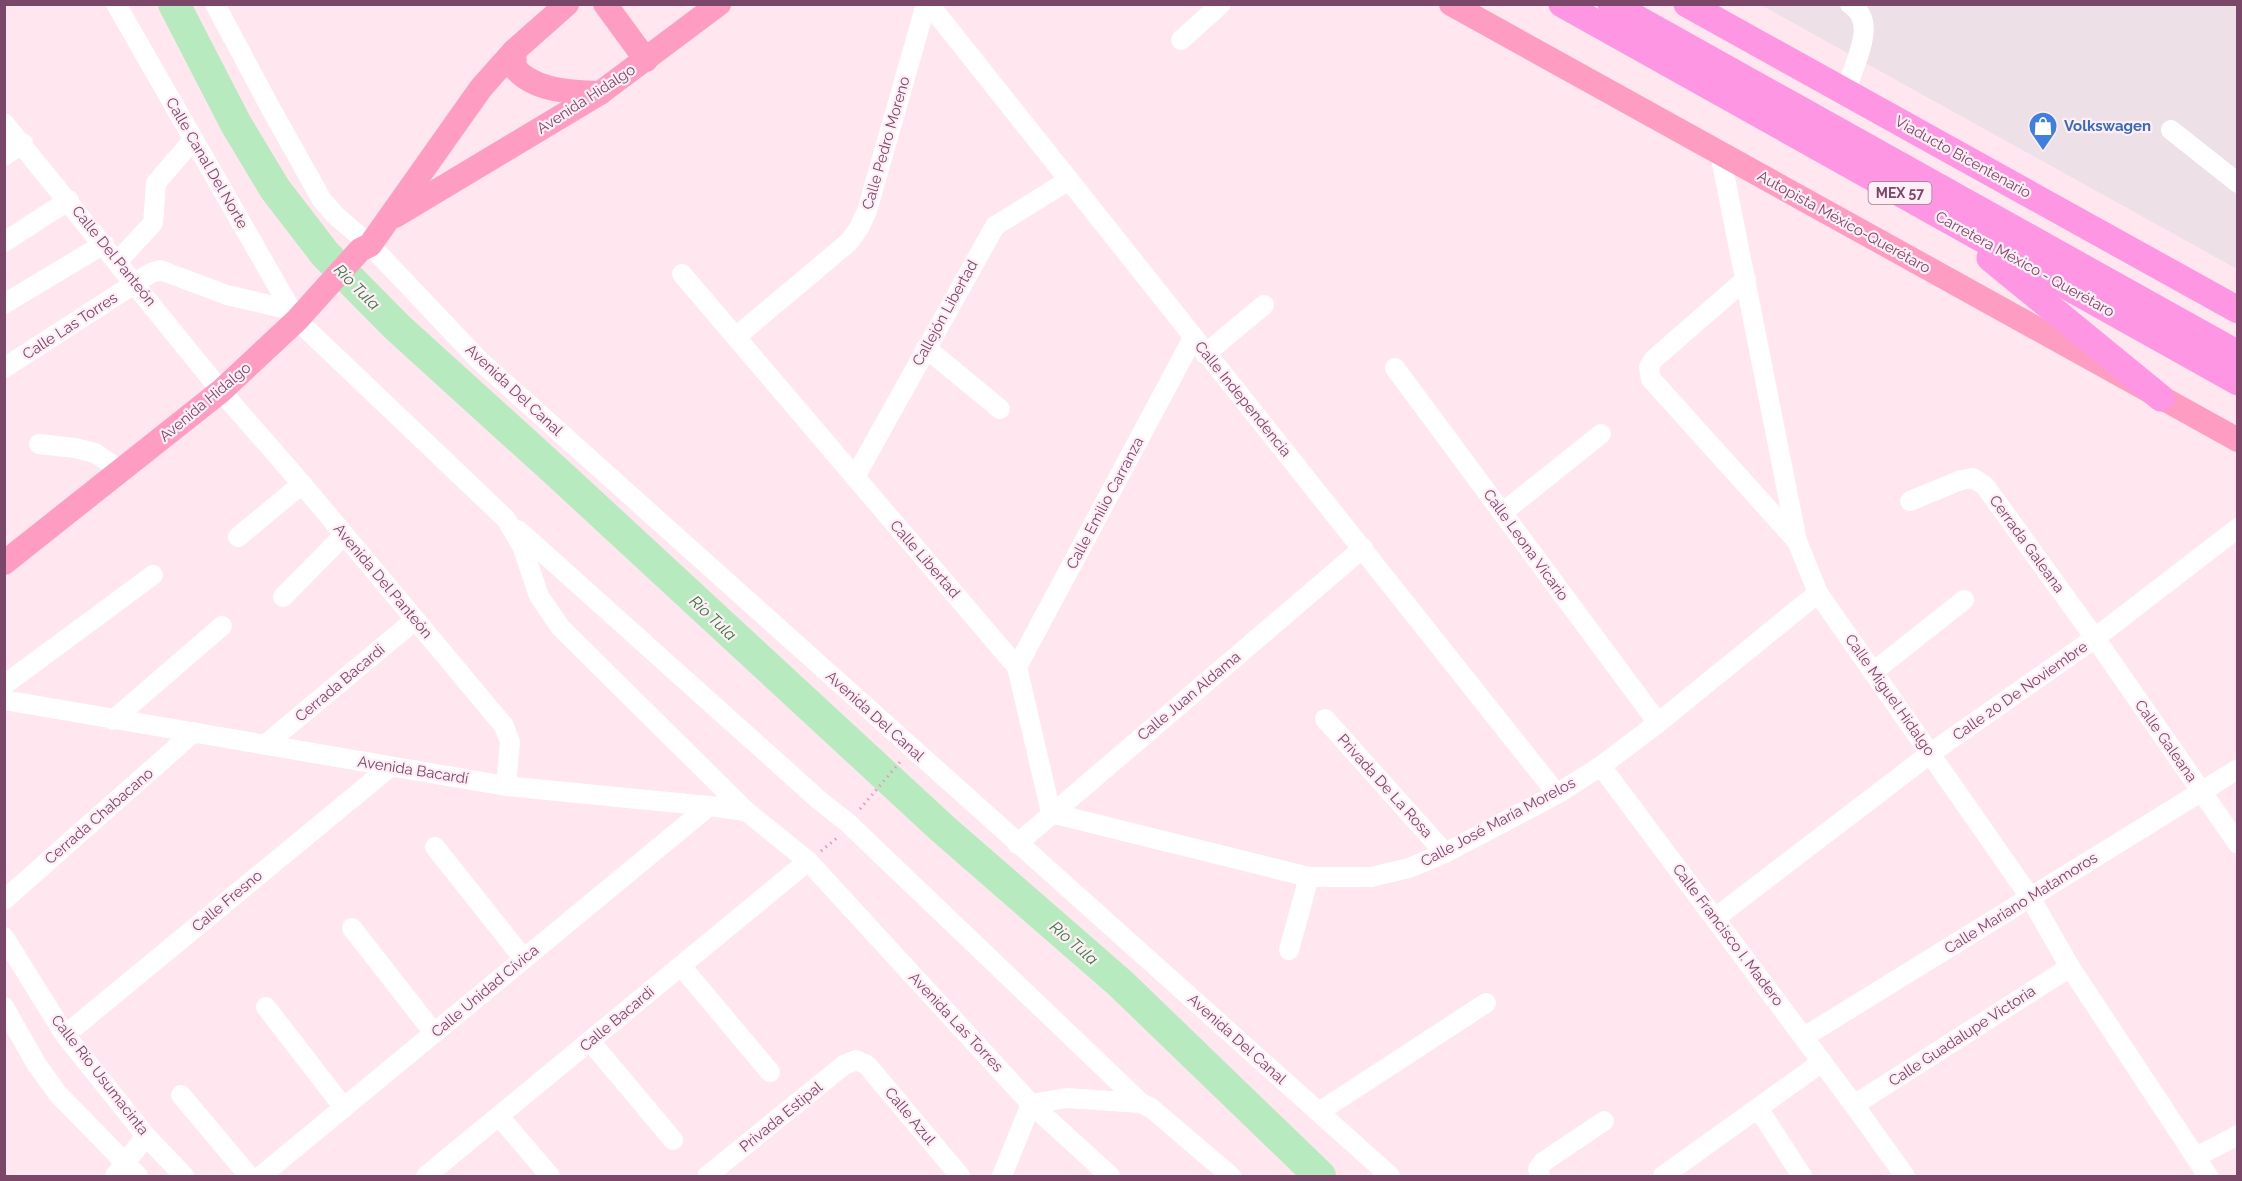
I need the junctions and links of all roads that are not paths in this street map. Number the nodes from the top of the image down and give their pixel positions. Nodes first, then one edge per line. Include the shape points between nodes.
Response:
1 (116, 4) edge
2 (215, 4) edge
3 (567, 4) edge
4 (605, 4) edge
5 (719, 4) edge
6 (927, 4) edge
7 (1221, 4) edge
8 (1450, 4) edge
9 (1562, 4) edge
10 (1611, 4) edge
11 (1687, 4) edge
12 (1850, 4) edge
13 (1720, 6) edge
14 (1181, 40) dead end
15 (513, 51) junction
16 (646, 60) junction
17 (1850, 80) junction
18 (600, 93) junction
19 (4, 123) edge
20 (2171, 130) dead end
21 (193, 140) junction
22 (23, 143) junction
23 (1720, 153) junction
24 (4, 156) edge
25 (1069, 180) junction
26 (2238, 183) edge
27 (69, 200) junction
28 (1933, 212) junction
29 (386, 222) junction
30 (4, 242) edge
31 (104, 244) junction
32 (365, 247) junction
33 (118, 261) junction
34 (682, 274) dead end
35 (1746, 279) junction
36 (2105, 280) junction
37 (135, 284) junction
38 (2238, 299) edge
39 (4, 304) edge
40 (1264, 305) dead end
41 (2238, 310) edge
42 (300, 312) junction
43 (2238, 332) edge
44 (737, 336) junction
45 (1199, 346) junction
46 (926, 348) junction
47 (2238, 354) edge
48 (4, 368) edge
49 (1395, 368) dead end
50 (2238, 382) edge
51 (221, 391) junction
52 (2161, 398) junction
53 (1000, 409) dead end
54 (1601, 434) dead end
55 (2238, 440) edge
56 (39, 444) dead end
57 (122, 471) junction
58 (855, 477) junction
59 (302, 484) junction
60 (1910, 501) dead end
61 (1502, 513) junction
62 (506, 519) junction
63 (2238, 528) edge
64 (344, 535) junction
65 (238, 537) dead end
66 (1797, 541) junction
67 (1363, 548) junction
68 (4, 563) edge
69 (153, 575) dead end
70 (1818, 593) junction
71 (283, 597) dead end
72 (1964, 600) dead end
73 (415, 620) junction
74 (222, 626) dead end
75 (2095, 638) junction
76 (1017, 667) junction
77 (1874, 672) junction
78 (4, 685) edge
79 (4, 700) edge
80 (1325, 719) dead end
81 (113, 720) junction
82 (1658, 723) junction
83 (194, 732) junction
84 (265, 745) junction
85 (1931, 753) junction
86 (1600, 766) junction
87 (390, 767) junction
88 (2238, 769) edge
89 (506, 786) junction
90 (2201, 792) junction
91 (1557, 794) junction
92 (709, 806) junction
93 (746, 811) junction
94 (1051, 813) junction
95 (1017, 844) junction
96 (2238, 844) edge
97 (435, 847) dead end
98 (1445, 853) junction
99 (808, 861) junction
100 (1310, 877) junction
101 (2030, 897) junction
102 (4, 900) edge
103 (1715, 918) junction
104 (352, 928) dead end
105 (6, 944) edge
106 (1289, 950) dead end
107 (524, 959) junction
108 (681, 966) junction
109 (2070, 967) junction
110 (1486, 1003) dead end
111 (4, 1007) edge
112 (266, 1007) dead end
113 (434, 1033) junction
114 (65, 1035) junction
115 (1804, 1037) junction
116 (590, 1041) junction
117 (856, 1059) joint
118 (1822, 1062) junction
119 (770, 1072) dead end
120 (181, 1095) dead end
121 (1140, 1103) junction
122 (1031, 1104) junction
123 (1854, 1105) junction
124 (344, 1108) junction
125 (1758, 1108) junction
126 (1319, 1112) junction
127 (499, 1116) junction
128 (1604, 1121) dead end
129 (2238, 1135) edge
130 (146, 1136) junction
131 (674, 1140) dead end
132 (2196, 1157) junction
133 (123, 1167) edge
134 (1539, 1173) edge
135 (955, 1175) edge
136 (184, 1176) edge
137 (249, 1176) edge
138 (261, 1176) edge
139 (426, 1176) edge
140 (550, 1176) edge
141 (707, 1176) edge
142 (1002, 1176) edge
143 (1110, 1176) edge
144 (1230, 1176) edge
145 (1390, 1176) edge
146 (1663, 1176) edge
147 (1802, 1176) edge
148 (1905, 1176) edge
149 (2208, 1176) edge

1 - 21 street, Calle Canal Del Norte
2 - 32 street, Avenida Del Canal via 322,200
3 - 15 main road, Avenida Hidalgo
4 - 16 main road
5 - 16 main road, Avenida Hidalgo
6 - 25 street, Calle Independencia
6 - 44 street, Calle Pedro Moreno via 859,228 849,242
7 - 14 street
8 - 23 main road, Autopista México-Querétaro
9 - 28 highway, Carretera México - Querétaro / MEX 57
10 - 36 highway, Carretera México - Querétaro / MEX 57
11 - 41 highway, Viaducto Bicentenario
12 - 17 street via 1863,18 1865,30
13 - 17 main road
15 - 18 main road via 515,68 526,78 564,91
15 - 29 main road, Avenida Hidalgo via 481,88
16 - 18 main road, Avenida Hidalgo
17 - 38 main road
18 - 29 main road, Avenida Hidalgo
19 - 22 street, Calle Del Panteón
20 - 26 street
21 - 33 street via 156,183 153,223
21 - 42 street, Calle Canal Del Norte
22 - 24 street
22 - 27 street, Calle Del Panteón
23 - 35 street, Calle Miguel Hidalgo
23 - 52 main road, Autopista México-Querétaro
25 - 45 street, Calle Independencia
25 - 46 street, Callejón Libertad via 995,226
27 - 30 street
27 - 31 street, Calle Del Panteón
28 - 50 highway, Carretera México - Querétaro / MEX 57
28 - 52 highway
29 - 32 main road, Avenida Hidalgo
31 - 33 street, Calle Del Panteón
31 - 39 street
32 - 42 main road, Avenida Hidalgo
32 - 95 street, Avenida Del Canal via 479,360
33 - 37 street, Calle Del Panteón
34 - 44 street, Calle Libertad
35 - 66 street, Calle Miguel Hidalgo
35 - 66 street via 1648,367 1651,379
36 - 43 highway
36 - 47 highway, Carretera México - Querétaro / MEX 57
37 - 42 street, Calle Las Torres via 160,270 227,295
37 - 48 street, Calle Las Torres
37 - 51 street, Calle Del Panteón
40 - 45 street, Calle Emilio Carranza
42 - 51 main road, Avenida Hidalgo
42 - 62 street
44 - 58 street, Calle Libertad
45 - 67 street, Calle Independencia
45 - 76 street, Calle Emilio Carranza
46 - 53 street
46 - 58 street, Callejón Libertad
49 - 61 street, Calle Leona Vicario
51 - 57 main road, Avenida Hidalgo
51 - 59 street, Avenida Del Panteón
52 - 55 main road, Autopista México-Querétaro
54 - 61 street
56 - 57 street via 95,453
57 - 68 main road, Avenida Hidalgo
58 - 76 street, Calle Libertad
59 - 64 street, Avenida Del Panteón
59 - 65 street
60 - 75 street, Cerrada Galeana via 1961,480 1973,478 1985,486
61 - 82 street, Calle Leona Vicario
62 - 93 street via 522,546 538,596 560,627
62 - 121 street via 848,823
63 - 75 street, Calle 20 De Noviembre
64 - 71 street
64 - 73 street, Avenida Del Panteón
66 - 70 street, Calle Miguel Hidalgo
67 - 91 street, Calle Independencia
67 - 94 street, Calle Juan Aldama
69 - 78 street
70 - 77 street, Calle Miguel Hidalgo
70 - 82 street, Calle José María Morelos
72 - 77 street
73 - 84 street, Cerrada Bacardi
73 - 89 street, Avenida Del Panteón via 504,726 510,742
74 - 81 street
75 - 85 street, Calle 20 De Noviembre
75 - 90 street, Calle Galeana
76 - 94 street, Calle Libertad
77 - 85 street, Calle Miguel Hidalgo
79 - 81 street, Avenida Bacardí
80 - 98 street, Privada De La Rosa
81 - 83 street, Avenida Bacardí
82 - 86 street, Calle José María Morelos
83 - 84 street, Avenida Bacardí
83 - 102 street, Cerrada Chabacano
84 - 87 street, Avenida Bacardí
85 - 101 street, Calle Miguel Hidalgo
85 - 103 street, Calle 20 De Noviembre
86 - 91 street, Calle José María Morelos
86 - 103 street, Calle Francisco I. Madero
87 - 89 street, Avenida Bacardí
87 - 114 street, Calle Fresno
88 - 90 street, Calle Mariano Matamoros
89 - 92 street, Avenida Bacardí
90 - 96 street, Calle Galeana
90 - 101 street, Calle Mariano Matamoros
91 - 98 street, Calle José María Morelos
92 - 93 street, Avenida Bacardí
92 - 107 street, Calle Unidad Cívica
93 - 99 street
94 - 95 street, Calle Juan Aldama
94 - 100 street, Calle José María Morelos
95 - 126 street, Avenida Del Canal
97 - 107 street
98 - 100 street, Calle José María Morelos via 1409,868 1371,877
99 - 108 street, Calle Bacardi
99 - 122 street, Avenida Las Torres
100 - 106 street
101 - 109 street, Calle Miguel Hidalgo
101 - 115 street, Calle Mariano Matamoros
103 - 115 street, Calle Francisco I. Madero
104 - 113 street
105 - 114 street, Calle Rio Usumacinta
107 - 113 street, Calle Unidad Cívica
108 - 116 street, Calle Bacardi
108 - 119 street
109 - 123 street, Calle Guadalupe Victoria
109 - 132 street, Calle Miguel Hidalgo
110 - 126 street
111 - 133 street via 58,1094
112 - 124 street
113 - 124 street, Calle Unidad Cívica
114 - 130 street, Calle Rio Usumacinta
115 - 118 street, Calle Francisco I. Madero
116 - 127 street, Calle Bacardi
116 - 131 street
117 - 135 street, Calle Azul via 867,1065
117 - 141 street, Privada Estipal
118 - 123 street, Calle Francisco I. Madero
118 - 125 street
120 - 137 street
121 - 122 street via 1067,1098
121 - 144 street via 1164,1117
122 - 142 street
122 - 143 street, Avenida Las Torres
123 - 148 street, Calle Francisco I. Madero
124 - 138 street, Calle Unidad Cívica
125 - 146 street
125 - 147 street
126 - 145 street, Avenida Del Canal
127 - 139 street, Calle Bacardi
127 - 140 street
128 - 134 street via 1542,1162
129 - 132 street
130 - 133 street
130 - 136 street, Calle Rio Usumacinta
132 - 149 street, Calle Miguel Hidalgo

